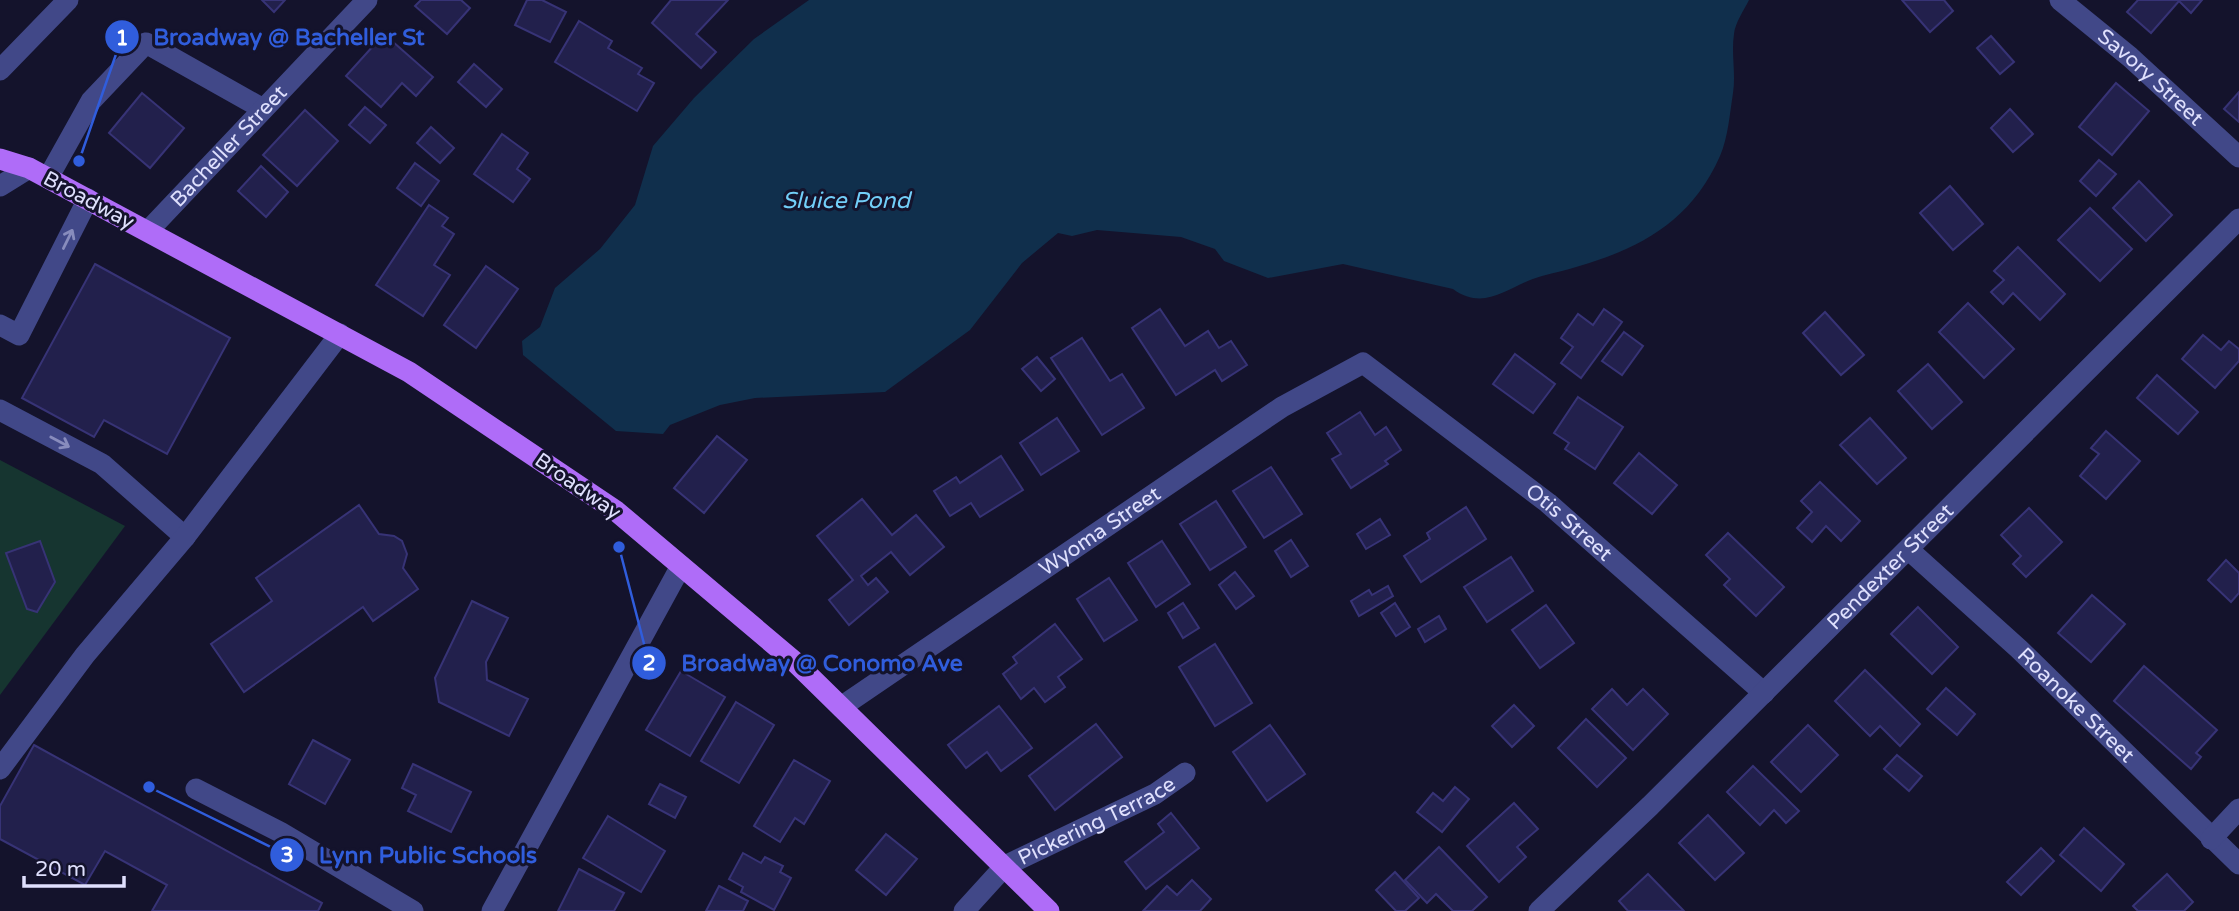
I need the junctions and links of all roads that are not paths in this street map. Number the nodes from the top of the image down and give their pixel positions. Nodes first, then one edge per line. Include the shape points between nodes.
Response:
1 (68, 0) edge
2 (367, 0) edge
3 (2060, 0) edge
4 (0, 70) edge
5 (263, 109) junction
6 (0, 144) edge
7 (2239, 156) edge
8 (0, 159) edge
9 (38, 173) junction
10 (0, 186) edge
11 (88, 199) junction
12 (2239, 219) edge
13 (148, 231) junction
14 (0, 325) edge
15 (340, 334) junction
16 (1363, 362) joint
17 (0, 410) edge
18 (185, 537) junction
19 (1909, 550) junction
20 (681, 566) junction
21 (1764, 694) junction
22 (841, 707) junction
23 (0, 769) edge
24 (1185, 773) dead end
25 (197, 789) dead end
26 (2239, 809) edge
27 (2211, 839) junction
28 (2239, 864) edge
29 (1005, 866) junction
30 (413, 911) edge
31 (492, 911) edge
32 (964, 911) edge
33 (1049, 911) edge
34 (1539, 911) edge

1 - 4 street
2 - 5 street, Bacheller Street
3 - 7 street, Savory Street
5 - 9 street via 146,43 91,101
5 - 13 street, Bacheller Street
6 - 9 main road, Broadway
8 - 9 main road, Broadway
9 - 10 street
9 - 11 main road, Broadway
11 - 13 main road, Broadway
14 -> 11 street via 19,335
12 - 19 street, Pendexter Street
13 - 15 main road, Broadway
15 - 18 street
15 - 20 main road, Broadway via 409,372 616,511
16 - 21 street, Otis Street via 1548,503
16 - 22 street, Wyoma Street via 1282,407
17 -> 18 street via 103,464
18 - 23 street via 85,655
19 - 21 street, Pendexter Street
19 - 27 street, Roanoke Street via 2019,649
20 - 22 main road, Broadway
20 - 31 street
21 - 34 street, Pendexter Street
22 - 29 main road, Broadway
24 - 29 street, Pickering Terrace via 1155,794
25 - 30 street
26 - 27 street
27 - 28 street, Roanoke Street
29 - 32 street
29 - 33 main road, Broadway

